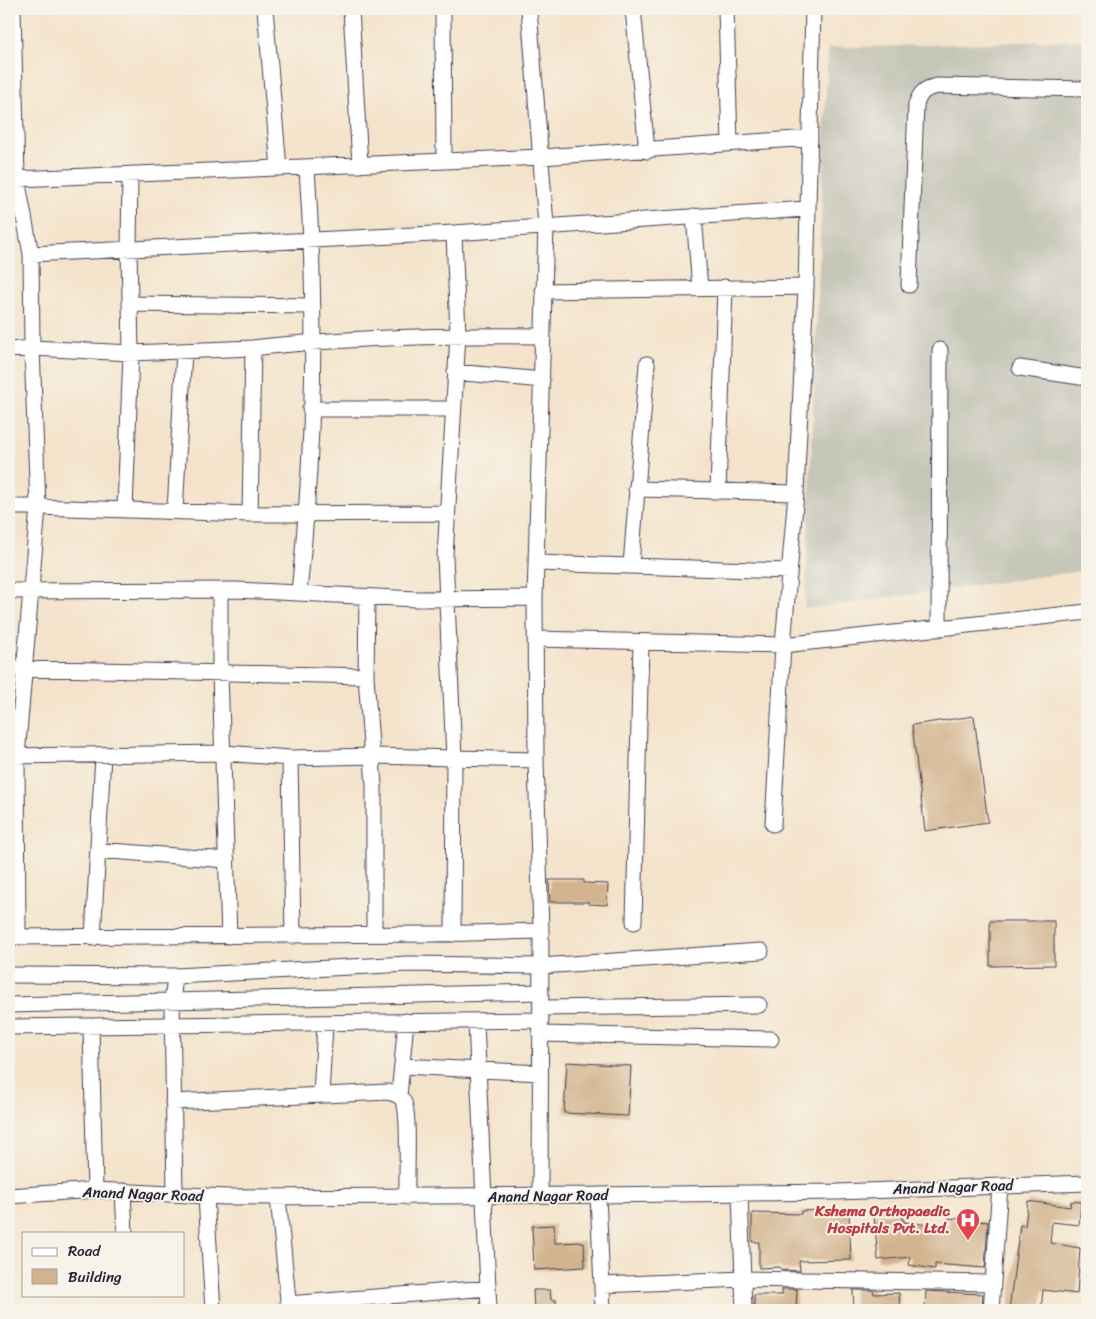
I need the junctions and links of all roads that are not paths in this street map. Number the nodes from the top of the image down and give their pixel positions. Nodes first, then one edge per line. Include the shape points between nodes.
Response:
1 (13, 9) edge
2 (265, 9) edge
3 (351, 9) edge
4 (442, 9) edge
5 (529, 9) edge
6 (633, 9) edge
7 (726, 9) edge
8 (813, 9) edge
9 (1087, 89) edge
10 (810, 138) junction
11 (730, 143) junction
12 (646, 151) junction
13 (542, 157) junction
14 (444, 161) junction
15 (360, 165) junction
16 (279, 168) junction
17 (307, 169) junction
18 (130, 176) junction
19 (17, 179) junction
20 (806, 208) junction
21 (694, 216) junction
22 (546, 225) junction
23 (454, 233) junction
24 (312, 240) junction
25 (129, 248) junction
26 (31, 254) junction
27 (909, 285) dead end
28 (725, 287) junction
29 (806, 287) junction
30 (700, 288) junction
31 (543, 291) junction
32 (130, 304) junction
33 (313, 306) junction
34 (458, 335) junction
35 (543, 336) junction
36 (313, 341) junction
37 (32, 348) junction
38 (253, 348) junction
39 (9, 350) edge
40 (940, 350) dead end
41 (184, 351) junction
42 (131, 353) junction
43 (647, 364) dead end
44 (1020, 368) dead end
45 (455, 372) junction
46 (1087, 378) edge
47 (542, 380) junction
48 (310, 409) junction
49 (452, 409) junction
50 (636, 488) junction
51 (718, 490) junction
52 (796, 493) junction
53 (9, 507) edge
54 (38, 507) junction
55 (125, 509) junction
56 (175, 511) junction
57 (307, 513) junction
58 (446, 513) junction
59 (250, 514) junction
60 (536, 563) junction
61 (631, 565) junction
62 (789, 571) junction
63 (220, 590) junction
64 (9, 591) edge
65 (30, 592) junction
66 (298, 592) junction
67 (367, 597) junction
68 (535, 598) junction
69 (447, 599) junction
70 (1087, 612) edge
71 (939, 629) junction
72 (536, 639) junction
73 (641, 643) junction
74 (783, 645) junction
75 (9, 668) edge
76 (24, 669) junction
77 (220, 674) junction
78 (366, 676) junction
79 (224, 753) junction
80 (103, 755) junction
81 (13, 756) edge
82 (373, 756) junction
83 (290, 758) junction
84 (454, 758) junction
85 (536, 760) junction
86 (773, 824) dead end
87 (98, 850) junction
88 (227, 860) junction
89 (634, 922) dead end
90 (541, 931) junction
91 (374, 933) junction
92 (453, 934) junction
93 (229, 936) junction
94 (293, 936) junction
95 (13, 937) edge
96 (93, 938) junction
97 (761, 951) dead end
98 (541, 966) junction
99 (9, 975) edge
100 (175, 976) junction
101 (541, 992) junction
102 (172, 1002) junction
103 (9, 1005) edge
104 (760, 1005) dead end
105 (406, 1021) junction
106 (541, 1021) junction
107 (476, 1022) junction
108 (172, 1024) junction
109 (325, 1024) junction
110 (91, 1026) junction
111 (9, 1027) edge
112 (771, 1039) dead end
113 (402, 1066) junction
114 (479, 1069) junction
115 (540, 1073) junction
116 (321, 1095) junction
117 (399, 1096) junction
118 (173, 1102) junction
119 (1087, 1183) edge
120 (1000, 1186) junction
121 (95, 1190) junction
122 (124, 1191) junction
123 (740, 1193) junction
124 (175, 1194) junction
125 (540, 1194) junction
126 (598, 1195) junction
127 (9, 1196) edge
128 (485, 1196) junction
129 (206, 1197) junction
130 (278, 1197) junction
131 (407, 1197) junction
132 (9, 1203) edge
133 (125, 1232) edge
134 (743, 1279) junction
135 (993, 1283) junction
136 (602, 1285) junction
137 (488, 1288) junction
138 (288, 1307) edge
139 (213, 1310) edge
140 (489, 1310) edge
141 (602, 1310) edge
142 (744, 1310) edge
143 (991, 1310) edge

1 - 19 street
2 - 16 street
3 - 15 street
4 - 14 street
5 - 13 street
6 - 12 street
7 - 11 street
8 - 10 street
9 - 27 street via 938,86 927,87 919,95
10 - 11 street
10 - 20 street
11 - 12 street
12 - 13 street
13 - 14 street
13 - 22 street
14 - 15 street
15 - 17 street
16 - 17 street
16 - 18 street
17 - 24 street
18 - 19 street
18 - 25 street
19 - 26 street
20 - 21 street
20 - 29 street
21 - 22 street
21 - 30 street
22 - 23 street
22 - 31 street
23 - 24 street
23 - 34 street
24 - 25 street
24 - 33 street
25 - 26 street
25 - 32 street
26 - 37 street
28 - 29 street
28 - 30 street
28 - 51 street
29 - 52 street
30 - 31 street
31 - 35 street
32 - 33 street
32 - 42 street
33 - 36 street
34 - 35 street
34 - 36 street
34 - 45 street
35 - 47 street
36 - 38 street
36 - 48 street
37 - 39 street
37 - 42 street
37 - 54 street
38 - 41 street
38 - 59 street
40 - 71 street
41 - 42 street
41 - 56 street
42 - 55 street
43 - 50 street
44 - 46 street
45 - 47 street
45 - 49 street
47 - 60 street
48 - 49 street
48 - 57 street
49 - 58 street
50 - 51 street
50 - 61 street
51 - 52 street
52 - 62 street
53 - 54 street
54 - 55 street
54 - 65 street
55 - 56 street
56 - 59 street
57 - 58 street
57 - 59 street
57 - 66 street
58 - 69 street
60 - 61 street
60 - 68 street
61 - 62 street
62 - 74 street
63 - 65 street
63 - 66 street
63 - 77 street
64 - 65 street
65 - 76 street
66 - 67 street
67 - 69 street
67 - 78 street
68 - 69 street
68 - 72 street
69 - 84 street
70 - 71 street
71 - 74 street
72 - 73 street
72 - 85 street
73 - 74 street
73 - 89 street
74 - 86 street
75 - 76 street
76 - 77 street
76 - 81 street
77 - 78 street
77 - 79 street
78 - 82 street
79 - 80 street
79 - 83 street
79 - 88 street
80 - 81 street
80 - 87 street
81 - 95 street
82 - 83 street
82 - 84 street
82 - 91 street
83 - 94 street
84 - 85 street
84 - 92 street
85 - 90 street
87 - 88 street
87 - 96 street
88 - 93 street
90 - 92 street
90 - 98 street
91 - 92 street
91 - 94 street
93 - 94 street
93 - 96 street
95 - 96 street
97 - 98 street
98 - 100 street via 408,964
98 - 101 street
99 - 100 street
100 - 102 street
101 - 102 street
101 - 106 street
102 - 103 street
102 - 108 street
104 - 106 street
105 - 107 street
105 - 109 street
105 - 113 street
106 - 107 street
106 - 112 street
106 - 115 street
107 - 114 street
108 - 109 street
108 - 110 street
108 - 118 street
109 - 116 street
110 - 111 street
110 - 121 street
113 - 114 street
113 - 117 street
114 - 115 street
114 - 128 street
115 - 125 street
116 - 117 street via 388,1092
116 - 118 street
117 - 131 street via 404,1103 406,1117
118 - 124 street
119 - 120 street, Anand Nagar Road
120 - 123 street, Anand Nagar Road
120 - 135 street
121 - 122 street, Anand Nagar Road
121 - 127 street, Anand Nagar Road
122 - 124 street, Anand Nagar Road
122 - 133 street
123 - 126 street, Anand Nagar Road
123 - 134 street
124 - 129 street, Anand Nagar Road
125 - 126 street, Anand Nagar Road
125 - 128 street, Anand Nagar Road
126 - 136 street
127 - 132 street
128 - 131 street, Anand Nagar Road
128 - 137 street
129 - 130 street, Anand Nagar Road
129 - 139 street
130 - 131 street, Anand Nagar Road
130 - 138 street
134 - 135 street
134 - 136 street
134 - 142 street
135 - 143 street
136 - 141 street
137 - 138 street
137 - 140 street

